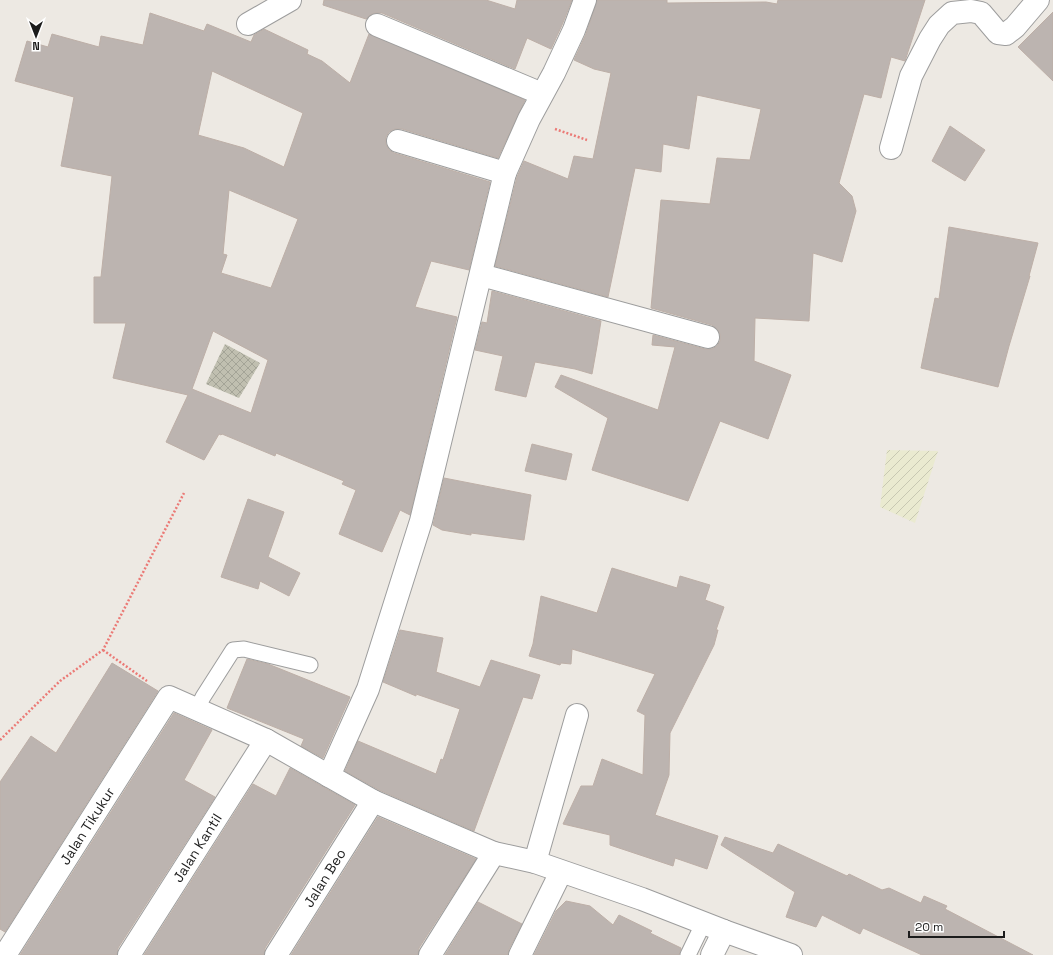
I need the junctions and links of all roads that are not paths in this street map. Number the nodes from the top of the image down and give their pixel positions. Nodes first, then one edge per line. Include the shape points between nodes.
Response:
1 (290, 0) edge
2 (585, 0) edge
3 (1038, 0) edge
4 (248, 24) dead end
5 (377, 25) dead end
6 (542, 94) junction
7 (398, 141) dead end
8 (891, 148) dead end
9 (505, 173) junction
10 (481, 275) junction
11 (708, 337) dead end
12 (310, 665) dead end
13 (197, 709) junction
14 (577, 715) dead end
15 (266, 740) junction
16 (329, 776) junction
17 (373, 801) junction
18 (494, 853) junction
19 (535, 862) junction
20 (561, 872) junction
21 (703, 924) junction
22 (724, 931) junction
23 (5, 955) edge
24 (129, 955) edge
25 (276, 955) edge
26 (430, 955) edge
27 (520, 955) edge
28 (688, 955) edge
29 (712, 955) edge
30 (791, 955) edge

1 - 4 street
2 - 6 street via 574,30
3 - 8 street via 1015,28 1006,34 998,33 981,13 971,11 952,13 939,25 911,76
5 - 6 street
6 - 9 street via 528,119
7 - 9 street
9 - 10 street
10 - 11 street
10 - 16 street via 421,521 368,689
12 - 13 lane via 244,649 232,650
13 - 15 street
13 - 23 street, Jalan Tikukur via 169,697
14 - 19 street
15 - 16 street
15 - 24 street, Jalan Kantil
16 - 17 street
17 - 18 street
17 - 25 street, Jalan Beo
18 - 19 street
18 - 26 street
19 - 20 street
20 - 21 street via 642,899
20 - 27 street
21 - 22 street
21 - 28 lane
22 - 29 street
22 - 30 street

